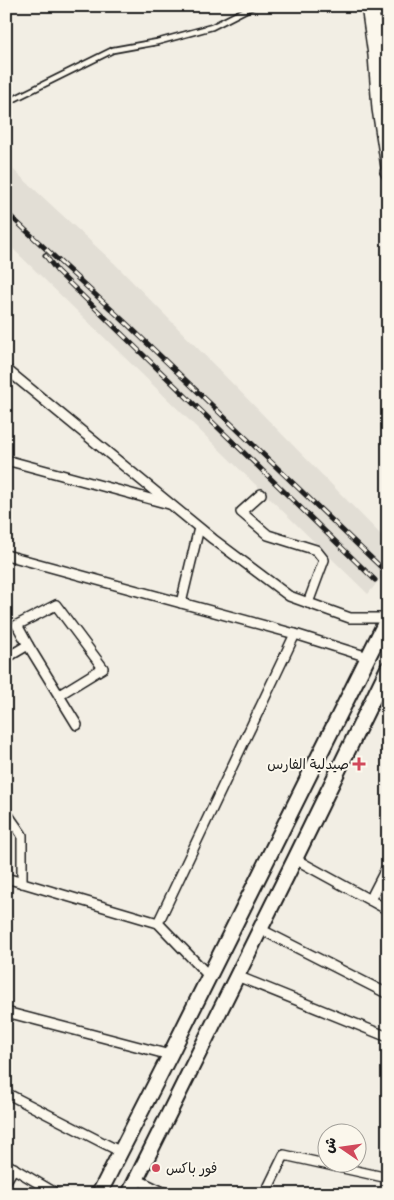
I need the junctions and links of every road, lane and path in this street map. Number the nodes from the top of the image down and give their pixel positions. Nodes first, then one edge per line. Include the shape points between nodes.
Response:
1 (253, 6) edge
2 (366, 6) edge
3 (373, 6) edge
4 (12, 100) dead end
5 (388, 131) edge
6 (387, 166) edge
7 (388, 177) edge
8 (6, 369) edge
9 (6, 460) edge
10 (261, 494) dead end
11 (171, 505) junction
12 (199, 528) junction
13 (6, 555) edge
14 (308, 602) junction
15 (182, 603) junction
16 (387, 618) edge
17 (295, 634) junction
18 (28, 645) junction
19 (368, 657) junction
20 (6, 658) edge
21 (388, 668) edge
22 (58, 695) junction
23 (77, 725) dead end
24 (6, 812) edge
25 (295, 859) junction
26 (388, 865) edge
27 (6, 878) edge
28 (22, 883) junction
29 (370, 900) junction
30 (388, 910) edge
31 (158, 923) junction
32 (260, 929) junction
33 (209, 976) junction
34 (237, 976) junction
35 (388, 994) edge
36 (6, 1012) edge
37 (388, 1037) edge
38 (170, 1055) junction
39 (6, 1093) edge
40 (121, 1152) junction
41 (10, 1166) edge
42 (388, 1178) edge
43 (136, 1179) junction
44 (6, 1181) edge
45 (57, 1194) edge
46 (99, 1194) edge
47 (128, 1194) edge
48 (167, 1194) edge
49 (265, 1194) edge

1 - 4 lane via 212,27 113,50
2 - 6 street
3 - 5 street
6 - 7 street via 385,172
8 - 11 street
9 - 11 street
10 - 14 street via 241,512 268,535 316,550 324,560
11 - 12 street
12 - 14 street via 289,596
12 - 15 street
13 - 15 street
14 - 16 street via 350,618
15 - 17 street
16 - 19 main road
17 - 19 street
17 - 31 street
18 - 20 street
18 - 22 street
18 - 22 street via 17,625 56,605 103,668
19 - 33 main road
21 - 25 main road
22 - 23 street
24 - 28 street via 22,835
25 - 29 street
25 - 32 main road
26 - 29 street
27 - 28 street
28 - 31 street
29 - 30 street
31 - 33 street
32 - 34 main road
32 - 35 street
33 - 38 main road
34 - 37 street
34 - 43 main road
36 - 38 street
38 - 40 main road
39 - 40 street
40 - 46 main road
41 - 44 street
41 - 45 street
42 - 49 street via 284,1155
43 - 47 main road
43 - 48 street

